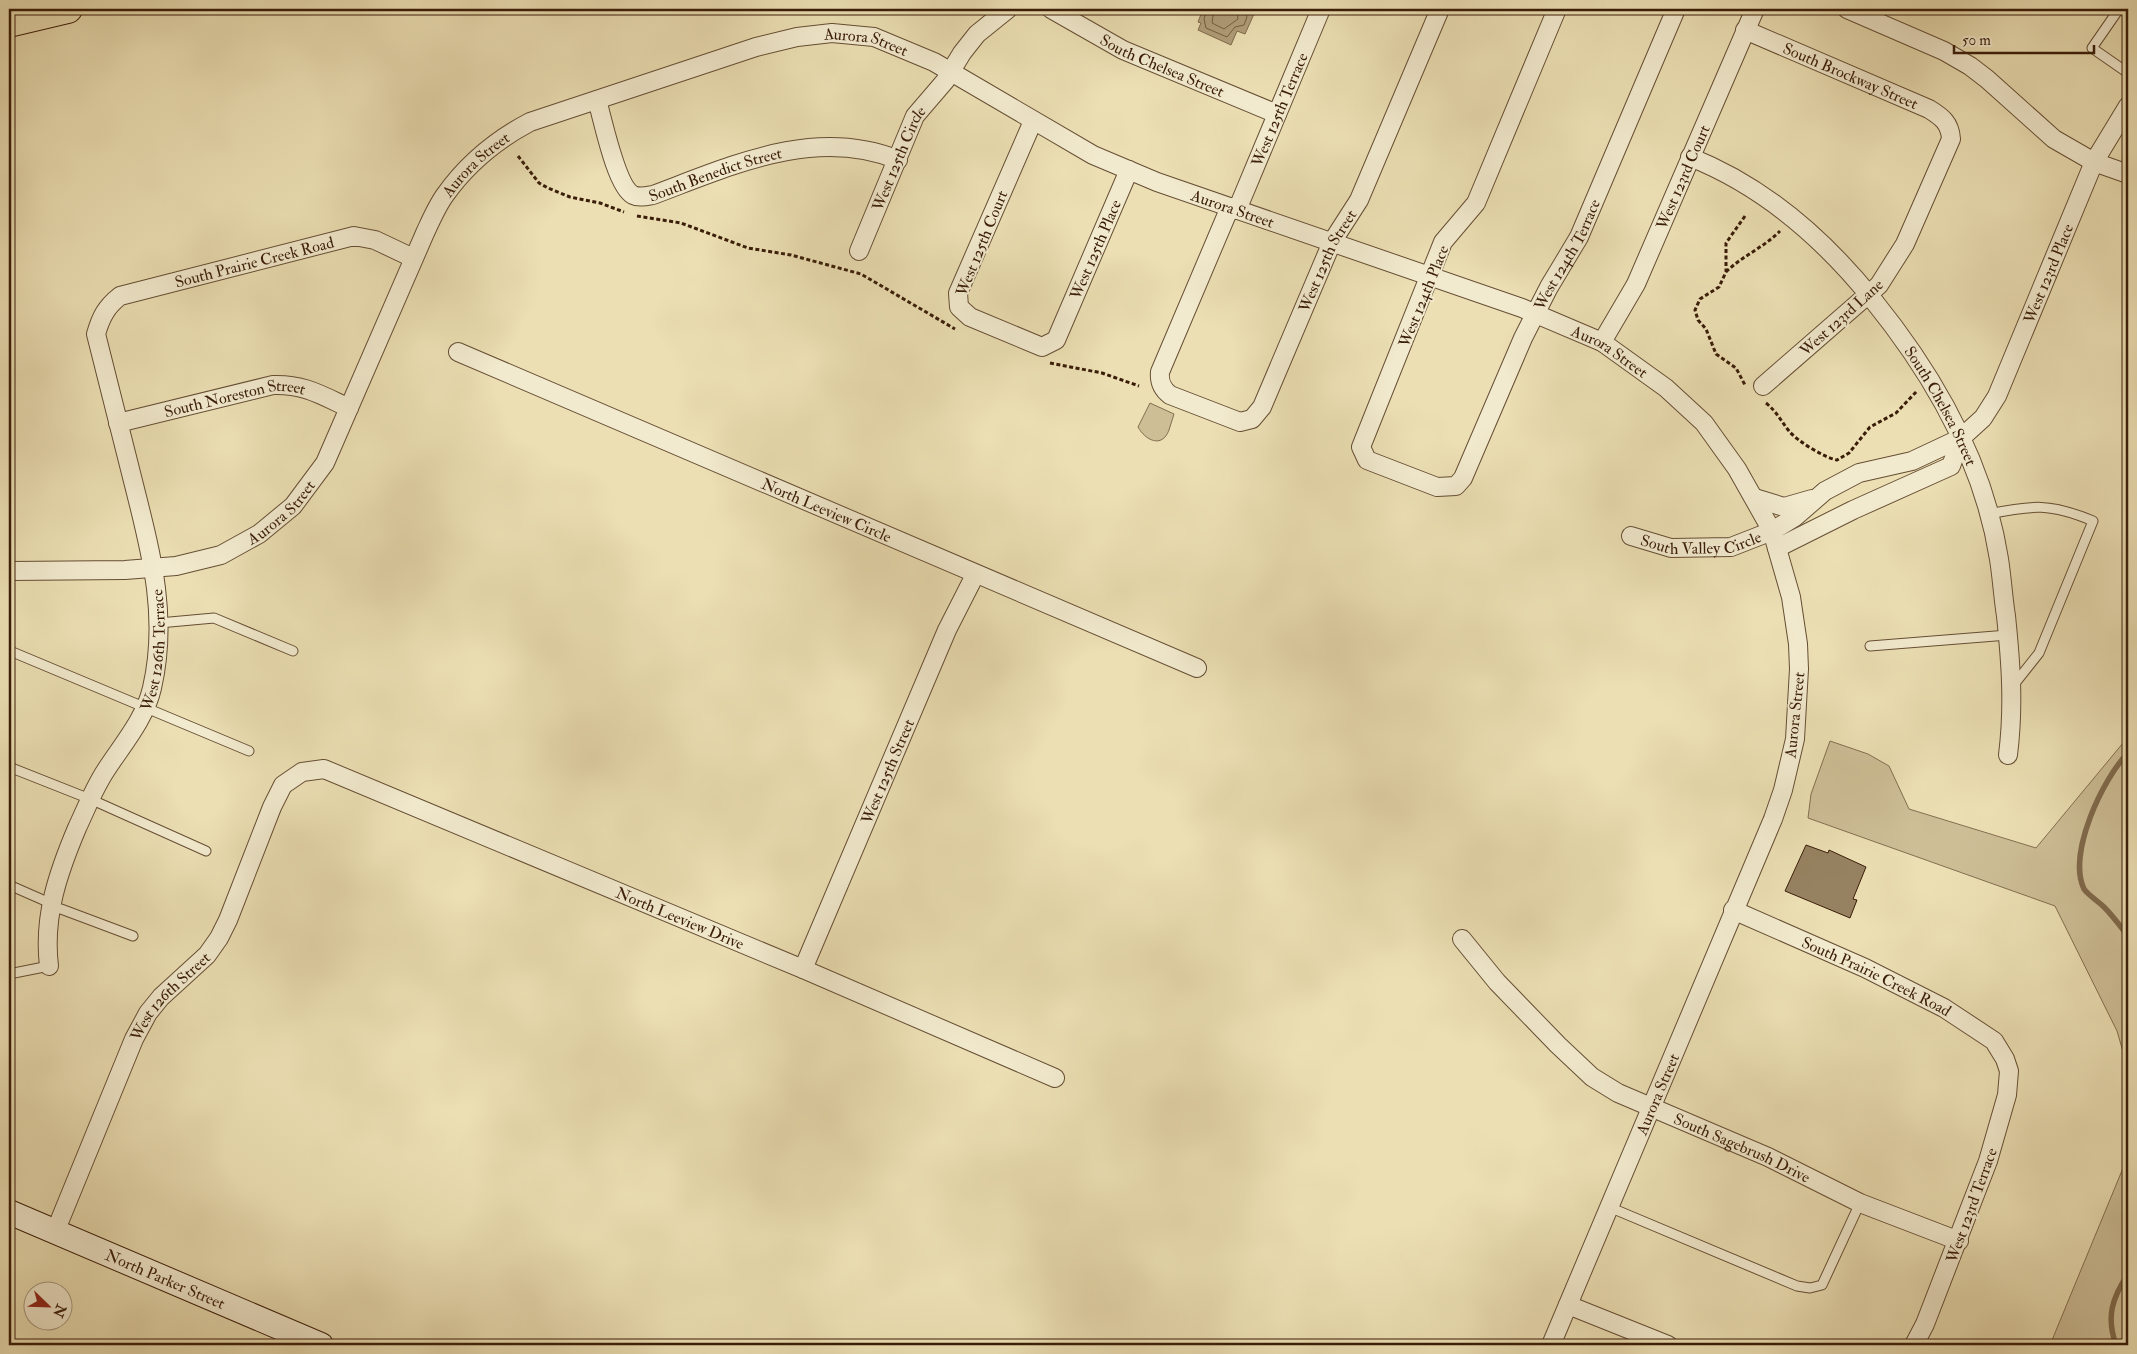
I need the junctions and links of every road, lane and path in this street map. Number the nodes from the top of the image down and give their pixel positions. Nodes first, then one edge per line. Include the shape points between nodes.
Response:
1 (68, 9) edge
2 (1008, 9) edge
3 (1051, 9) edge
4 (1321, 9) edge
5 (1440, 9) edge
6 (1557, 9) edge
7 (1676, 9) edge
8 (1755, 9) edge
9 (1846, 9) edge
10 (2119, 9) edge
11 (9, 23) edge
12 (1745, 30) junction
13 (951, 73) junction
14 (2128, 73) edge
15 (597, 100) junction
16 (2128, 106) edge
17 (1277, 114) junction
18 (1032, 122) junction
19 (1951, 129) joint
20 (518, 156) dead end
21 (1690, 157) junction
22 (898, 160) junction
23 (2094, 162) junction
24 (1128, 170) junction
25 (2128, 174) edge
26 (1233, 208) junction
27 (1784, 226) dead end
28 (1332, 242) junction
29 (859, 251) dead end
30 (414, 258) junction
31 (1726, 272) dead end
32 (1430, 277) junction
33 (1869, 294) junction
34 (1536, 314) junction
35 (101, 317) joint
36 (1062, 329) joint
37 (958, 330) dead end
38 (1602, 342) junction
39 (458, 352) dead end
40 (1046, 362) dead end
41 (1162, 385) joint
42 (1139, 386) dead end
43 (1764, 386) dead end
44 (349, 408) junction
45 (118, 423) junction
46 (1961, 438) junction
47 (1444, 488) joint
48 (1755, 498) junction
49 (1815, 498) junction
50 (1988, 514) junction
51 (1772, 531) junction
52 (1631, 536) dead end
53 (1777, 548) junction
54 (154, 568) junction
55 (9, 571) edge
56 (975, 574) junction
57 (158, 623) junction
58 (2008, 635) junction
59 (1870, 646) dead end
60 (293, 650) dead end
61 (10, 651) dead end
62 (1197, 668) dead end
63 (2012, 687) junction
64 (144, 708) junction
65 (250, 750) dead end
66 (2008, 755) dead end
67 (9, 767) edge
68 (302, 772) joint
69 (90, 799) junction
70 (206, 851) dead end
71 (9, 885) edge
72 (50, 905) junction
73 (1733, 910) junction
74 (133, 936) dead end
75 (1462, 939) dead end
76 (49, 966) joint
77 (803, 969) junction
78 (9, 974) edge
79 (2005, 1059) joint
80 (1055, 1078) dead end
81 (1651, 1108) junction
82 (1860, 1203) junction
83 (1609, 1207) junction
84 (9, 1212) edge
85 (55, 1232) junction
86 (1959, 1242) junction
87 (1568, 1305) junction
88 (321, 1345) edge
89 (1551, 1345) edge
90 (1668, 1345) edge
91 (1914, 1345) edge

1 - 11 highway
2 - 13 street via 977,34
3 - 17 street, South Chelsea Street via 1123,50
4 - 17 street, West 125th Terrace
5 - 28 street, West 125th Street via 1359,200
6 - 32 street, West 124th Place via 1476,203 1443,242
7 - 34 street, West 124th Terrace via 1579,238 1556,273
8 - 12 street, West 123rd Court
9 - 23 street via 1944,51 1970,66 2054,139
10 - 14 lane via 2092,48
12 - 19 street, South Brockway Street via 1929,109 1943,118
12 - 21 street, West 123rd Court
13 - 15 street, Aurora Street via 918,54 874,37 832,33 756,47
13 - 18 street, Aurora Street
13 - 22 street, West 125th Circle via 915,116
15 - 22 street, South Benedict Street via 622,180 633,194 640,197 762,155 787,150 860,148 875,150
15 - 30 street, Aurora Street via 530,122 500,138 469,166 444,196
16 - 23 street, West 123rd Place
17 - 26 street, West 125th Terrace
18 - 24 street, Aurora Street
18 - 36 street, West 125th Court via 958,293 957,302 962,313 1042,347 1056,340
19 - 33 street, West 123rd Lane via 1951,139 1905,244 1890,271
20 - 37 path via 539,183 558,192 639,216 681,223 748,248 845,268
21 - 33 street, South Chelsea Street via 1728,173 1783,211 1822,244
21 - 38 street, West 123rd Court via 1636,284
22 - 29 street, West 125th Circle
23 - 25 street
23 - 46 street, West 123rd Place via 1996,396 1983,418
24 - 26 street, Aurora Street
24 - 36 street, West 125th Place
26 - 28 street, Aurora Street
26 - 41 street, West 125th Terrace via 1160,372
27 - 31 path via 1767,244 1737,261
28 - 32 street, Aurora Street
28 - 41 street, West 125th Street via 1258,414 1246,421 1237,421 1170,395
30 - 35 street, South Prairie Creek Road via 375,240 354,236 120,296 109,304
30 - 44 street, Aurora Street
32 - 34 street, Aurora Street
32 - 47 street, West 124th Place via 1361,447 1367,460
33 - 43 street, West 123rd Lane
33 - 46 street, South Chelsea Street via 1925,370
34 - 38 street, Aurora Street
34 - 47 street, West 124th Terrace via 1463,478 1456,486
35 - 45 street, West 126th Terrace via 96,334
38 - 48 street, Aurora Street via 1666,388 1704,423
39 - 56 street, North Leeview Circle
40 - 42 path via 1102,373
44 - 45 street, South Noreston Street via 292,384 273,385
44 - 54 street, Aurora Street via 325,463 286,512 259,534 221,555
45 - 54 street, West 126th Terrace
46 - 49 street, West 123rd Place via 1912,461 1859,473
46 - 50 street, South Chelsea Street
46 - 53 street, West 123rd Place via 1951,466
48 - 49 street via 1784,507
48 - 51 street, Aurora Street
49 - 51 street, South Valley Circle via 1795,517
50 - 58 street, South Chelsea Street via 1999,558
50 - 63 lane via 2038,505 2060,508 2094,521 2039,653
51 - 52 street, South Valley Circle via 1731,547 1701,550 1671,548
51 - 53 street, Aurora Street
53 - 73 street, Aurora Street via 1798,644 1799,693 1795,739 1773,819
54 - 55 street, Aurora Street
54 - 57 street, West 126th Terrace
56 - 62 street, North Leeview Circle
56 - 77 street, West 125th Street via 947,630
57 - 60 lane via 214,618
57 - 64 street, West 126th Terrace via 157,659
58 - 59 lane
58 - 63 street, South Chelsea Street
61 - 64 lane
63 - 66 street, South Chelsea Street via 2013,715
64 - 65 lane
64 - 69 street, West 126th Terrace
67 - 69 lane
68 - 77 street, North Leeview Drive via 324,769 384,792
68 - 85 street, West 126th Street via 283,785 272,807 219,938 207,955 161,997 138,1030
69 - 70 lane
69 - 72 street, West 126th Terrace via 61,867
71 - 72 lane
72 - 74 lane
72 - 76 street, West 126th Terrace via 46,942
73 - 79 street, South Prairie Creek Road via 1865,968 1944,1008 1994,1041
73 - 81 street, Aurora Street
75 - 81 street, South Sagebrush Drive via 1497,982 1592,1077
76 - 78 lane
77 - 80 street, North Leeview Drive
79 - 86 street, West 123rd Terrace via 2009,1071 2008,1095
81 - 82 street, South Sagebrush Drive via 1768,1157
81 - 83 street, Aurora Street
82 - 83 lane via 1830,1272 1822,1285 1810,1288 1797,1286
82 - 86 street, South Sagebrush Drive
83 - 87 street, Aurora Street
84 - 85 street, North Parker Street
85 - 88 street, North Parker Street
86 - 91 street, West 123rd Terrace
87 - 89 street, Aurora Street
87 - 90 street

